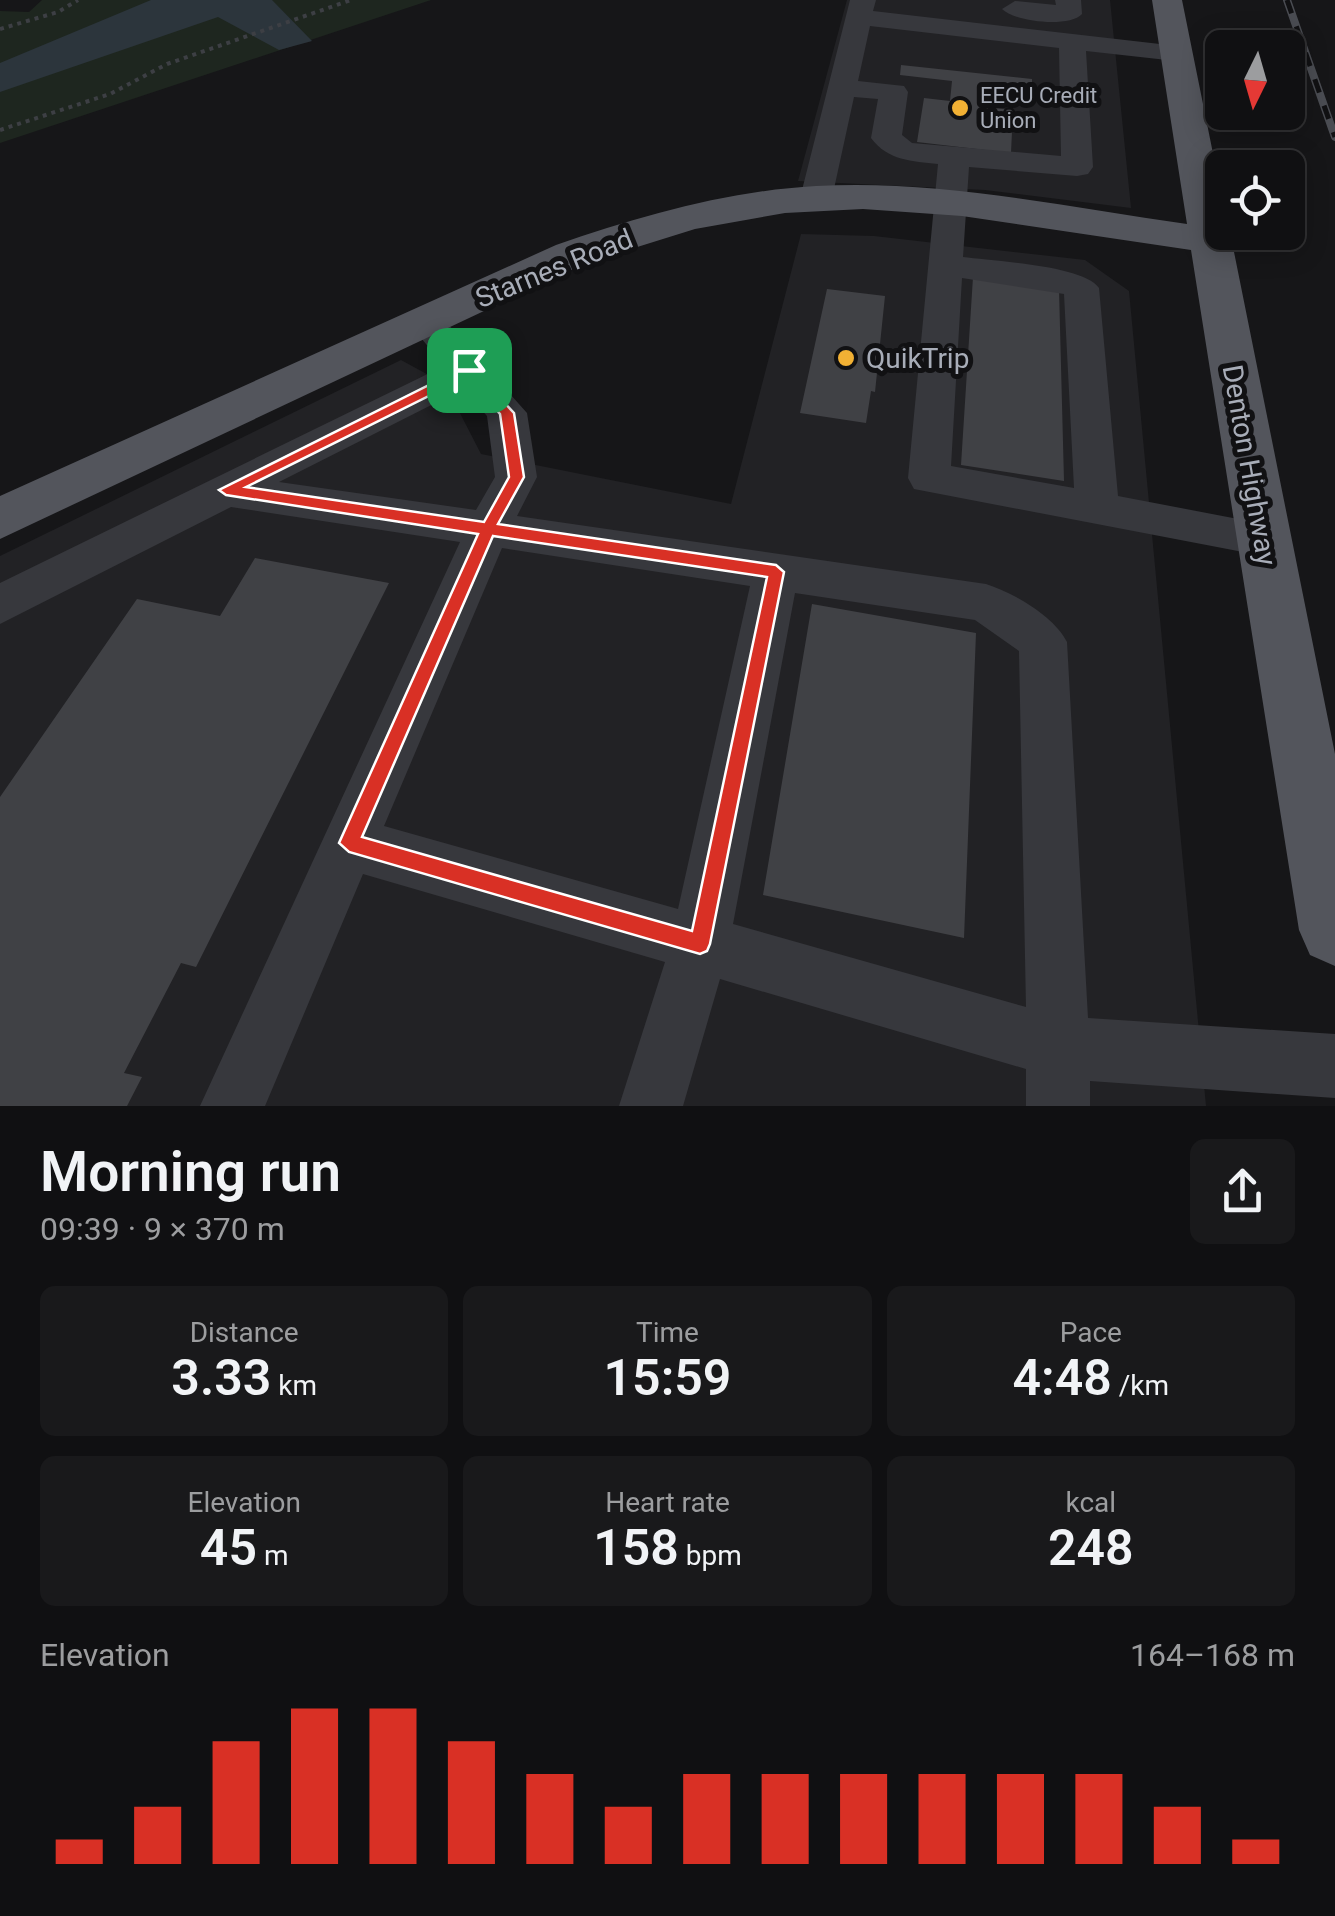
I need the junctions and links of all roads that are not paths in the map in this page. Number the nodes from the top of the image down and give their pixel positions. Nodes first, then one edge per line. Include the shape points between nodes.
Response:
1 (923, 0) edge
2 (1068, 0) edge
3 (1166, 0) edge
4 (861, 8) edge
5 (1072, 41) junction
6 (1176, 53) junction
7 (842, 88) junction
8 (954, 157) junction
9 (816, 198) junction
10 (952, 205) junction
11 (1205, 217) edge
12 (1205, 239) edge
13 (1211, 250) edge
14 (947, 265) junction
15 (426, 322) junction
16 (469, 370) junction
17 (226, 490) junction
18 (1096, 508) junction
19 (0, 519) edge
20 (488, 529) junction
21 (1264, 539) junction
22 (776, 572) junction
23 (0, 605) edge
24 (349, 843) junction
25 (1335, 930) edge
26 (700, 944) junction
27 (1335, 1066) edge
28 (1058, 1076) edge
29 (232, 1106) edge
30 (651, 1106) edge

1 - 2 lane via 1069,14
3 - 6 main road, Denton Highway
4 - 5 lane
4 - 7 lane
5 - 6 lane
5 - 8 lane via 1076,167
6 - 11 main road, Denton Highway
7 - 8 lane via 894,92 886,138 903,151
7 - 9 lane
8 - 10 lane
9 - 10 main road, Starnes Road
9 - 15 main road, Starnes Road via 616,238
10 - 12 main road, Starnes Road
10 - 14 lane
13 - 21 main road, Denton Highway
14 - 18 lane via 1081,288
14 - 18 lane via 930,478
15 - 16 lane
15 - 19 main road, Starnes Road
16 - 17 lane
16 - 20 lane via 507,413 516,477
17 - 20 lane
17 - 23 lane
18 - 21 lane
20 - 22 lane
20 - 24 lane
21 - 25 main road, Denton Highway
22 - 26 lane
22 - 28 lane via 986,603 1042,642
24 - 26 lane
24 - 29 lane
26 - 28 lane
26 - 30 lane
27 - 28 lane

